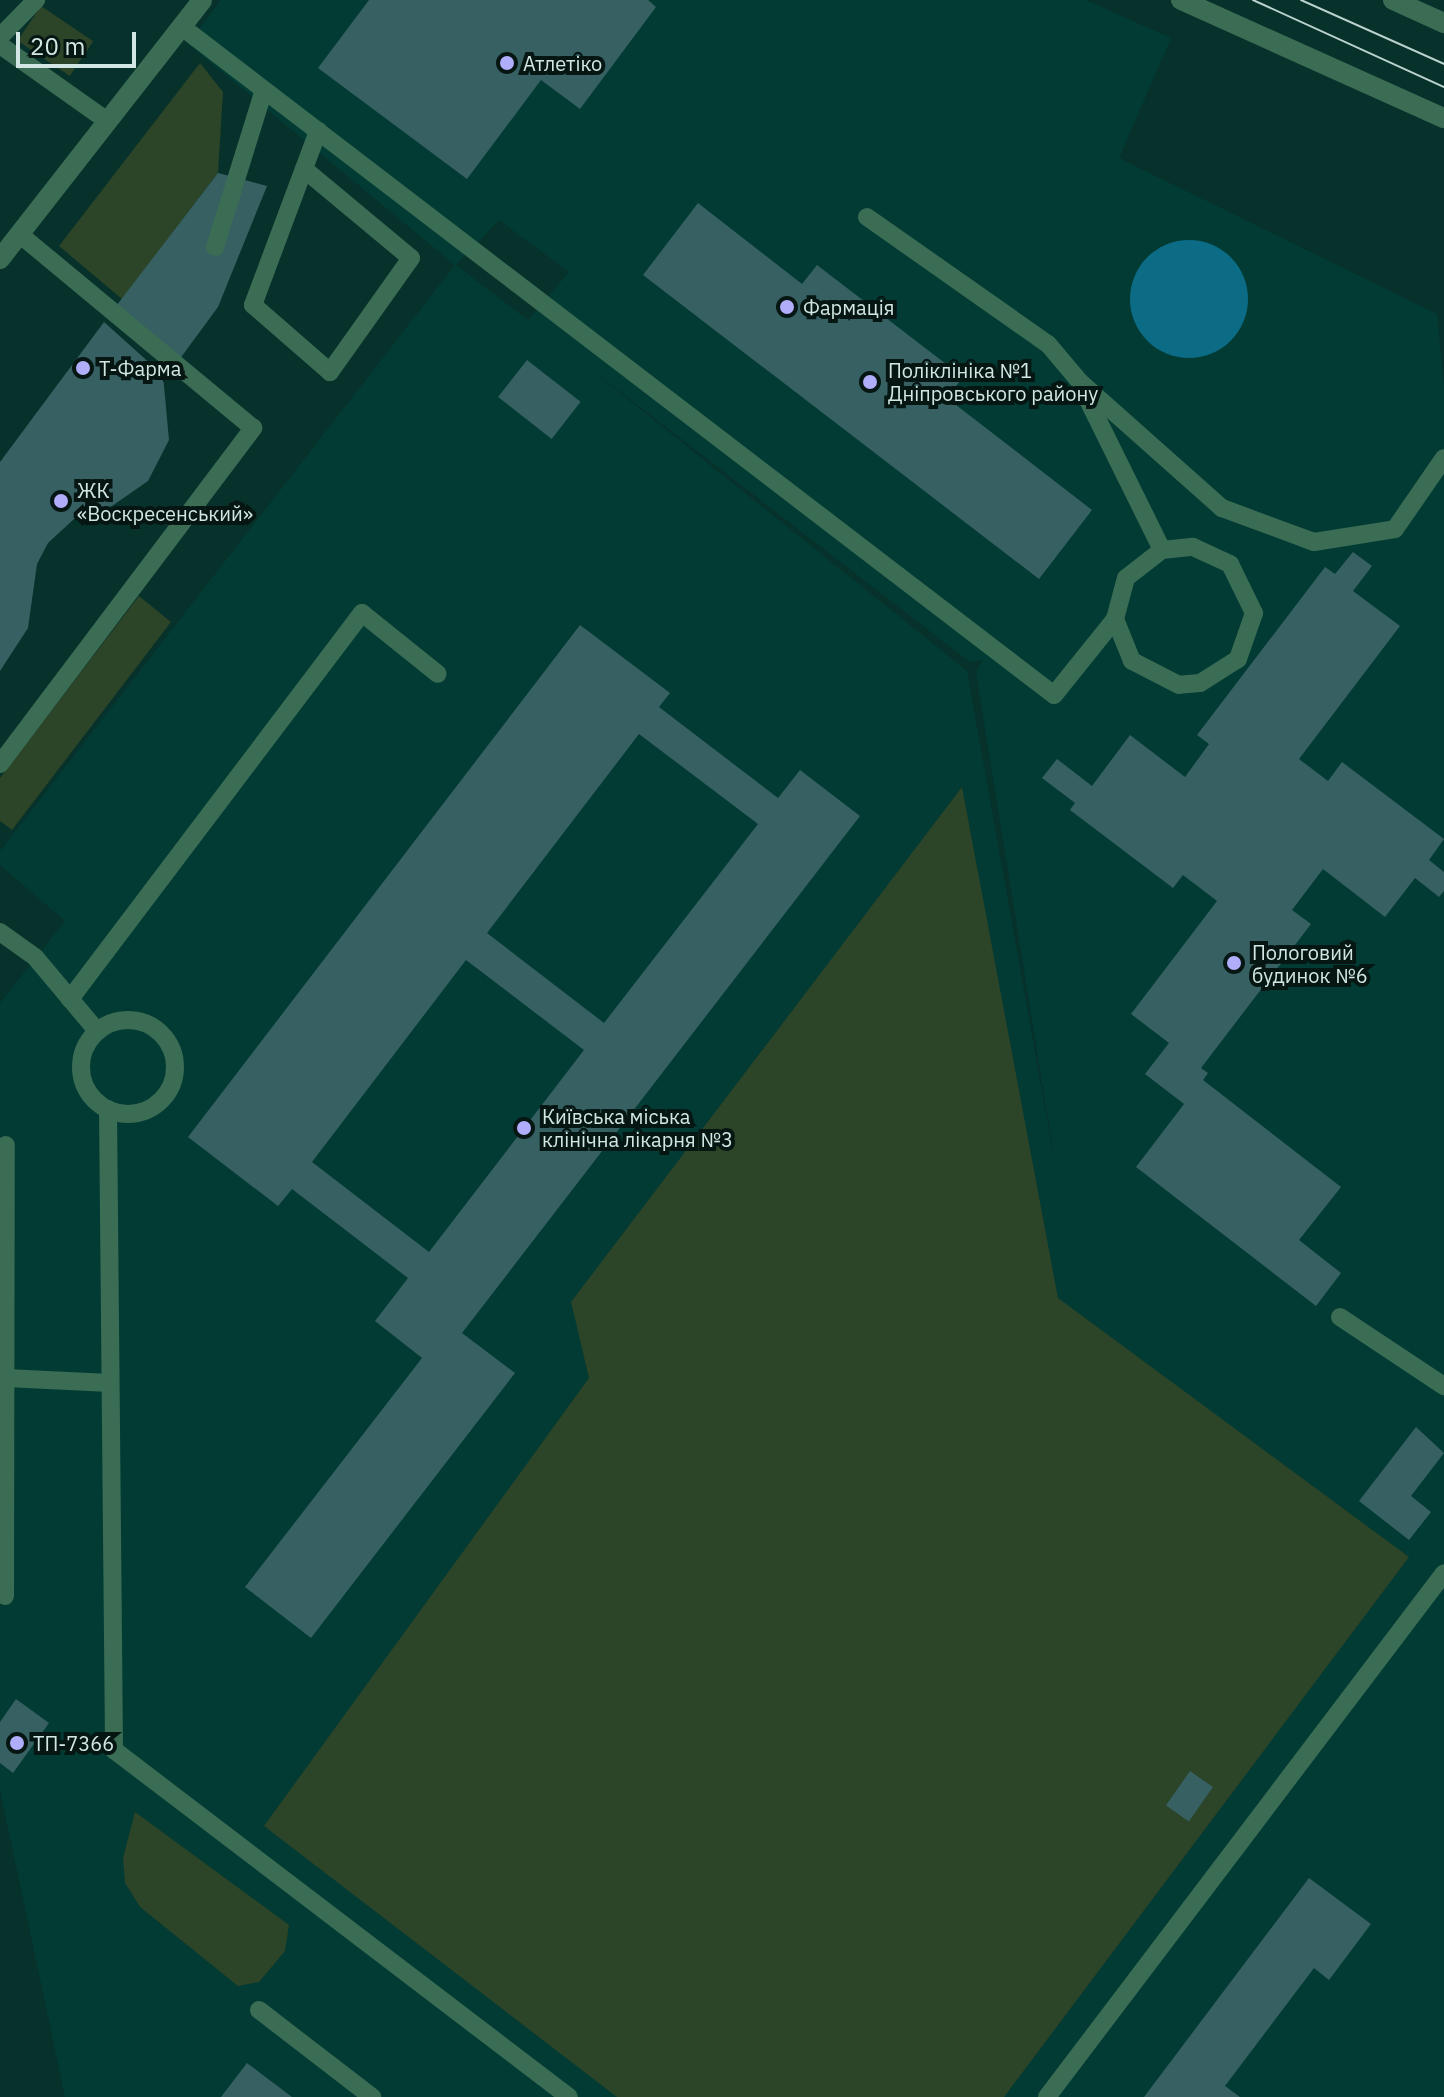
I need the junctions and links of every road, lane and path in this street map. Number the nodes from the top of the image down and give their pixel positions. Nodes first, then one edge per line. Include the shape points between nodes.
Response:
1 (36, 0) edge
2 (202, 0) edge
3 (1181, 0) edge
4 (1393, 0) edge
5 (1444, 23) edge
6 (182, 27) junction
7 (0, 37) edge
8 (0, 45) edge
9 (264, 90) junction
10 (1444, 118) edge
11 (106, 120) junction
12 (318, 131) junction
13 (304, 169) junction
14 (867, 217) dead end
15 (19, 234) junction
16 (215, 247) dead end
17 (0, 259) edge
18 (1080, 382) junction
19 (1444, 458) edge
20 (1162, 550) junction
21 (1115, 619) junction
22 (438, 674) dead end
23 (0, 764) edge
24 (0, 932) edge
25 (70, 999) junction
26 (97, 1031) junction
27 (108, 1109) junction
28 (6, 1145) dead end
29 (1340, 1317) dead end
30 (6, 1378) junction
31 (110, 1383) junction
32 (1444, 1386) edge
33 (1444, 1573) edge
34 (5, 1596) dead end
35 (259, 2010) dead end
36 (372, 2097) edge
37 (569, 2097) edge
38 (1047, 2097) edge

1 - 7 lane
2 - 6 street
3 - 10 street
4 - 5 street
6 - 9 lane
6 - 11 street
8 - 11 lane
9 - 12 lane
9 - 16 lane
11 - 15 street
12 - 13 lane
12 - 21 lane via 1054,695
13 - 13 lane via 253,305 330,372 411,258
14 - 18 lane via 1048,344
15 - 17 street
15 - 23 lane via 253,428
18 - 19 lane via 1222,508 1314,542 1395,529
18 - 20 lane
20 - 21 lane via 1126,578
20 - 21 lane via 1210,551 1242,578 1254,613 1238,659 1200,683 1164,682 1132,661
22 - 25 lane via 362,613
24 - 25 lane via 35,957
25 - 26 lane
26 - 27 lane via 81,1070 85,1086
26 - 27 lane via 127,1020 149,1025 162,1034 176,1064 159,1103 129,1114
27 - 31 lane
28 - 30 lane
29 - 32 lane
30 - 31 lane
30 - 34 lane
31 - 37 lane via 114,1750
33 - 38 lane
35 - 36 lane

